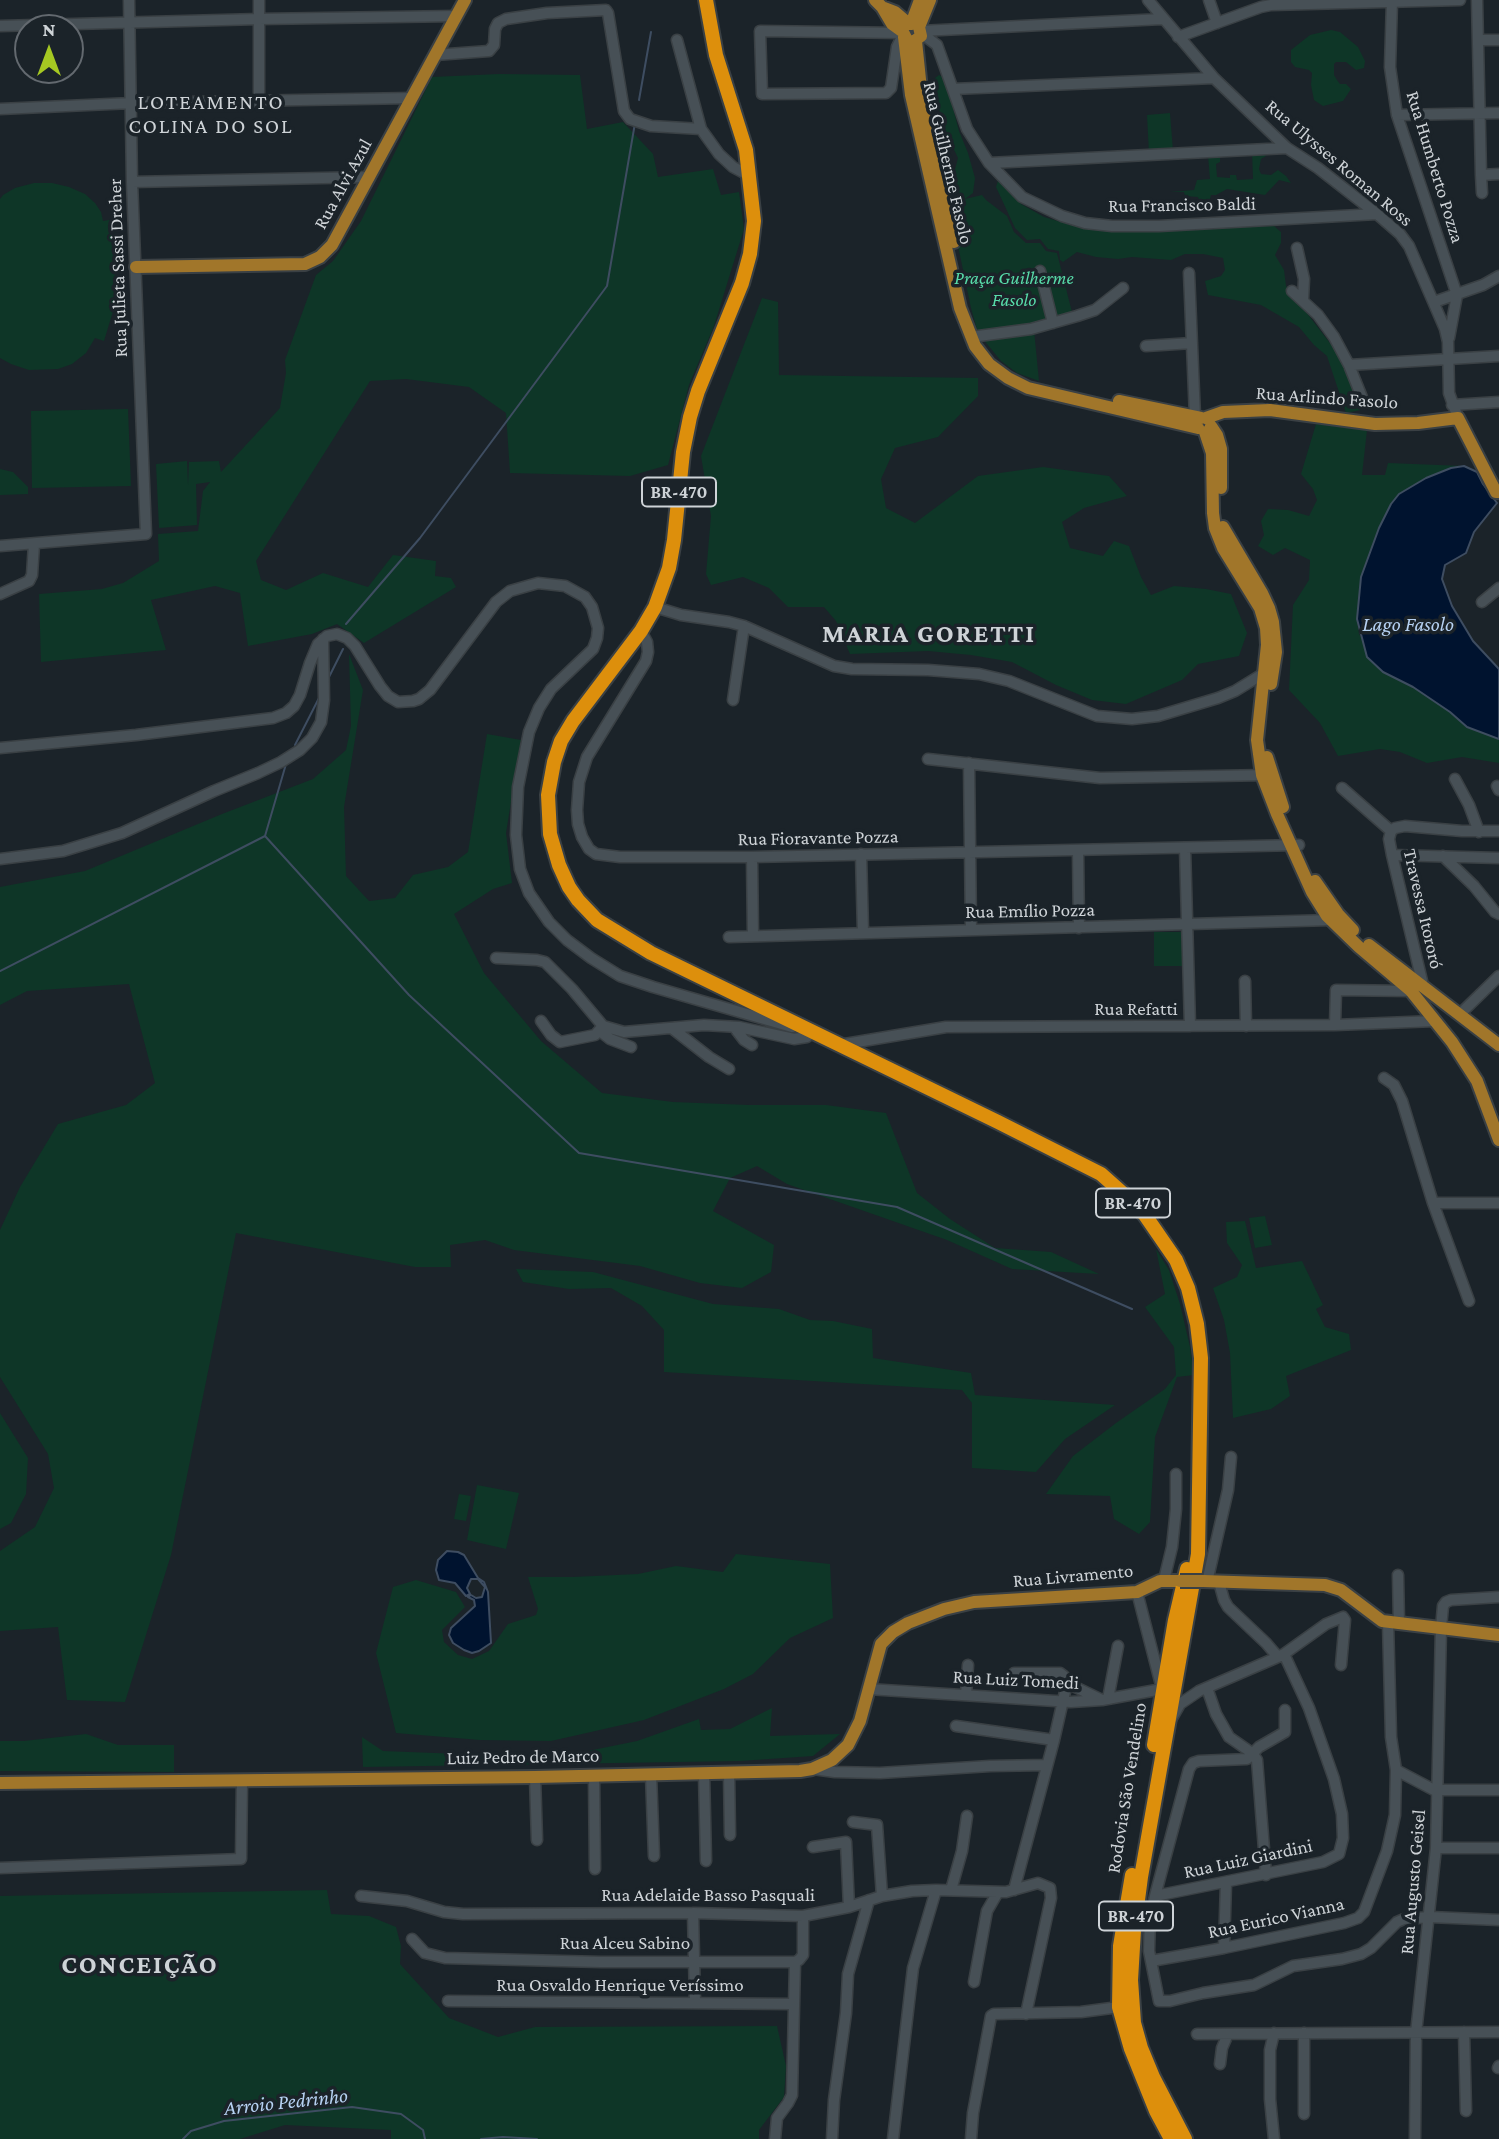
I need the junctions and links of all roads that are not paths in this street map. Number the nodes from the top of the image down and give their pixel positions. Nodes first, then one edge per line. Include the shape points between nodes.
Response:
1 (129, 0) edge
2 (259, 0) edge
3 (465, 0) edge
4 (706, 0) edge
5 (713, 0) edge
6 (920, 0) edge
7 (930, 0) edge
8 (1148, 0) edge
9 (1209, 0) edge
10 (1460, 0) edge
11 (1476, 0) edge
12 (1392, 1) edge
13 (1328, 2) edge
14 (880, 3) edge
15 (457, 16) junction
16 (259, 19) junction
17 (1163, 19) junction
18 (130, 23) junction
19 (1217, 23) junction
20 (0, 26) edge
21 (911, 32) junction
22 (1178, 37) junction
23 (677, 40) dead end
24 (1479, 40) junction
25 (1499, 40) edge
26 (436, 55) junction
27 (716, 55) junction
28 (1214, 78) junction
29 (953, 89) junction
30 (412, 98) junction
31 (260, 101) junction
32 (132, 103) junction
33 (0, 109) edge
34 (1480, 113) junction
35 (1499, 113) edge
36 (1397, 115) junction
37 (701, 129) junction
38 (1287, 148) junction
39 (989, 163) junction
40 (1499, 174) edge
41 (1481, 175) junction
42 (750, 176) junction
43 (370, 177) junction
44 (132, 182) junction
45 (1482, 193) dead end
46 (1377, 214) junction
47 (1297, 248) dead end
48 (136, 267) junction
49 (1040, 271) dead end
50 (1189, 274) dead end
51 (1499, 276) edge
52 (1123, 288) dead end
53 (1292, 291) dead end
54 (1457, 295) junction
55 (1303, 299) junction
56 (1434, 302) junction
57 (1053, 323) junction
58 (974, 337) junction
59 (1448, 342) junction
60 (1192, 343) junction
61 (1146, 346) dead end
62 (1499, 356) edge
63 (1449, 358) junction
64 (1349, 365) junction
65 (1363, 400) dead end
66 (1499, 402) edge
67 (1452, 405) junction
68 (1458, 418) junction
69 (1204, 423) junction
70 (1498, 493) edge
71 (34, 544) junction
72 (0, 546) edge
73 (1499, 588) edge
74 (0, 594) edge
75 (1482, 602) dead end
76 (655, 607) junction
77 (744, 626) junction
78 (640, 631) junction
79 (323, 639) junction
80 (1269, 671) junction
81 (733, 700) dead end
82 (0, 748) edge
83 (928, 759) dead end
84 (969, 763) junction
85 (1267, 775) junction
86 (1455, 779) dead end
87 (1342, 788) dead end
88 (1391, 831) junction
89 (1499, 831) edge
90 (1479, 832) junction
91 (1295, 845) junction
92 (1185, 848) junction
93 (1078, 851) junction
94 (969, 853) junction
95 (861, 854) junction
96 (1392, 855) junction
97 (1443, 856) junction
98 (752, 857) junction
99 (1499, 858) edge
100 (0, 859) edge
101 (1499, 914) edge
102 (1331, 920) junction
103 (1188, 925) junction
104 (1079, 928) junction
105 (971, 930) junction
106 (863, 932) junction
107 (753, 936) junction
108 (730, 937) dead end
109 (496, 958) dead end
110 (1499, 976) edge
111 (1245, 981) dead end
112 (1415, 988) junction
113 (1460, 1016) junction
114 (541, 1021) dead end
115 (1436, 1021) junction
116 (1335, 1025) junction
117 (1190, 1026) junction
118 (1247, 1026) junction
119 (734, 1027) junction
120 (602, 1029) junction
121 (673, 1029) junction
122 (812, 1032) junction
123 (1451, 1042) junction
124 (752, 1045) dead end
125 (1499, 1045) edge
126 (839, 1046) junction
127 (631, 1047) dead end
128 (730, 1069) dead end
129 (1384, 1078) dead end
130 (1497, 1130) edge
131 (1499, 1140) edge
132 (1433, 1203) junction
133 (1499, 1203) edge
134 (1469, 1301) dead end
135 (1231, 1457) dead end
136 (1176, 1474) dead end
137 (1398, 1575) dead end
138 (1164, 1580) junction
139 (1210, 1582) junction
140 (1136, 1592) junction
141 (1499, 1597) edge
142 (1394, 1623) junction
143 (1441, 1628) junction
144 (1499, 1634) edge
145 (1118, 1646) dead end
146 (1281, 1655) junction
147 (968, 1665) dead end
148 (1341, 1665) dead end
149 (1014, 1672) dead end
150 (1067, 1683) junction
151 (1168, 1687) junction
152 (868, 1689) junction
153 (1203, 1689) junction
154 (966, 1695) junction
155 (1105, 1699) junction
156 (1061, 1701) junction
157 (1285, 1710) dead end
158 (956, 1726) dead end
159 (1166, 1729) junction
160 (1054, 1740) junction
161 (1252, 1753) junction
162 (1047, 1765) junction
163 (812, 1769) junction
164 (1396, 1770) junction
165 (705, 1773) junction
166 (729, 1773) junction
167 (651, 1774) junction
168 (594, 1776) junction
169 (535, 1777) junction
170 (242, 1780) junction
171 (0, 1783) edge
172 (1499, 1790) edge
173 (1438, 1791) junction
174 (967, 1816) dead end
175 (853, 1822) dead end
176 (730, 1835) dead end
177 (537, 1840) dead end
178 (813, 1847) dead end
179 (1436, 1848) junction
180 (1499, 1848) edge
181 (654, 1856) dead end
182 (706, 1861) dead end
183 (0, 1868) edge
184 (595, 1869) dead end
185 (1266, 1875) junction
186 (1141, 1877) junction
187 (1160, 1877) junction
188 (1226, 1883) junction
189 (936, 1890) junction
190 (951, 1890) junction
191 (1014, 1890) junction
192 (998, 1892) junction
193 (361, 1896) dead end
194 (882, 1896) junction
195 (1154, 1896) junction
196 (869, 1900) junction
197 (849, 1907) junction
198 (693, 1913) junction
199 (803, 1916) junction
200 (1430, 1917) junction
201 (1499, 1920) edge
202 (412, 1939) dead end
203 (1224, 1948) junction
204 (694, 1961) junction
205 (1151, 1961) junction
206 (794, 1962) junction
207 (974, 1983) dead end
208 (448, 2001) dead end
209 (695, 2002) junction
210 (792, 2004) junction
211 (1119, 2007) junction
212 (1026, 2014) junction
213 (1464, 2032) junction
214 (1499, 2032) edge
215 (1274, 2033) junction
216 (1304, 2033) junction
217 (1416, 2033) junction
218 (1197, 2034) dead end
219 (1228, 2034) junction
220 (1220, 2064) dead end
221 (1466, 2111) dead end
222 (1304, 2114) dead end
223 (775, 2139) edge
224 (832, 2139) edge
225 (893, 2139) edge
226 (971, 2139) edge
227 (1171, 2139) edge
228 (1185, 2139) edge
229 (1274, 2139) edge
230 (1415, 2139) edge

1 - 18 street, Rua Julieta Sassi Dreher
2 - 16 street
3 - 15 main road, Rua Alvi Azul
4 - 27 highway, BR-470
5 - 27 highway, BR-470
6 - 21 main road
7 - 21 main road
8 - 17 street, Rua Ulysses Roman Ross
9 - 19 street
10 - 12 street
11 - 24 street
12 - 13 street
12 - 36 street, Rua Humberto Pozza via 1390,67
13 - 19 street via 1261,7
14 - 21 main road via 892,24
15 - 16 street
15 - 26 main road, Rua Alvi Azul
16 - 18 street
16 - 31 street
17 - 21 street
17 - 22 street, Rua Ulysses Roman Ross
18 - 20 street
18 - 32 street, Rua Julieta Sassi Dreher
19 - 22 street
21 - 21 street via 760,31 762,94 886,93 891,88 897,47
21 - 29 street, Rua Francisco Baldi via 937,45
21 - 58 main road, Rua Guilherme Fasolo via 911,95 960,308
22 - 28 street, Rua Ulysses Roman Ross
23 - 37 street
24 - 25 street
24 - 34 street
26 - 30 main road, Rua Alvi Azul
26 - 37 street via 489,51 498,23 506,19 603,10 608,13 624,111 630,119 651,126
27 - 42 highway, BR-470
28 - 29 street
28 - 38 street, Rua Ulysses Roman Ross
29 - 39 street, Rua Francisco Baldi via 971,138
30 - 31 street
30 - 43 main road, Rua Alvi Azul
31 - 32 street
32 - 33 street
32 - 44 street, Rua Julieta Sassi Dreher
34 - 35 street
34 - 36 street
34 - 41 street
36 - 54 street, Rua Humberto Pozza
37 - 42 street via 719,154
38 - 39 street
38 - 46 street, Rua Ulysses Roman Ross
39 - 46 street, Rua Francisco Baldi via 1022,197 1085,223 1158,226
40 - 41 street
41 - 45 street
42 - 76 highway, BR-470 via 754,220 750,254 690,417 669,568
43 - 44 street
43 - 48 main road, Rua Alvi Azul via 332,245 305,264
44 - 48 street, Rua Julieta Sassi Dreher
46 - 56 street, Rua Ulysses Roman Ross via 1409,246
47 - 55 street
48 - 71 street, Rua Julieta Sassi Dreher via 146,534
49 - 57 street
50 - 60 street
51 - 54 street
52 - 57 street via 1095,310
53 - 55 street
54 - 56 street
54 - 59 street, Rua Humberto Pozza
55 - 64 street via 1334,337
56 - 59 street, Rua Ulysses Roman Ross
57 - 58 street
58 - 69 main road, Rua Guilherme Fasolo via 989,364 1028,388
59 - 63 street
60 - 61 street
60 - 69 street
62 - 63 street
63 - 64 street
63 - 67 street via 1447,383
64 - 65 street
66 - 67 street
67 - 68 street
68 - 69 main road, Rua Arlindo Fasolo via 1375,424 1282,411 1217,413
68 - 70 main road
69 - 80 main road via 1217,435 1221,449 1225,533 1269,608 1276,652
71 - 72 street
71 - 74 street via 29,581
73 - 75 street
76 - 77 street
76 - 78 highway, BR-470
77 - 80 street via 834,666 978,674 1009,681 1097,716 1158,716 1218,698
77 - 81 street
78 - 98 street, Rua Fioravante Pozza via 647,642 646,661 583,769 577,796 582,837 589,849 604,856
78 - 122 highway, BR-470 via 561,741 548,795 550,834 559,865 578,900 597,920 651,953
79 - 82 street via 294,706 273,718
79 - 100 street via 321,722 300,750 122,833 63,851
79 - 122 street via 337,634 347,638 388,696 398,702 412,701 430,690 496,602 510,591 551,583 585,597 597,618 597,638 593,649 539,708 518,787 516,835 520,869 529,893 568,940 621,975
80 - 85 main road
83 - 84 street
84 - 85 street via 1100,778
84 - 94 street
85 - 91 main road
86 - 90 street
87 - 88 street
88 - 90 street via 1405,826
88 - 96 street, Travessa Itororó
89 - 90 street
91 - 92 street, Rua Fioravante Pozza
91 - 102 main road via 1312,892
91 - 112 main road via 1338,914
92 - 93 street, Rua Fioravante Pozza
92 - 103 street
93 - 94 street, Rua Fioravante Pozza
93 - 104 street
94 - 95 street, Rua Fioravante Pozza
94 - 105 street
95 - 98 street, Rua Fioravante Pozza
95 - 106 street
96 - 97 street
96 - 112 street, Travessa Itororó via 1422,978
97 - 99 street
97 - 101 street
98 - 107 street
102 - 103 street, Rua Emílio Pozza
102 - 112 main road
103 - 104 street, Rua Emílio Pozza
103 - 117 street
104 - 105 street, Rua Emílio Pozza
105 - 106 street, Rua Emílio Pozza
106 - 107 street, Rua Emílio Pozza
107 - 108 street, Rua Emílio Pozza
109 - 120 street via 545,962
110 - 113 street
111 - 118 street
112 - 113 main road
112 - 115 main road
112 - 116 street via 1336,990
113 - 123 main road via 1452,1028
113 - 125 main road
114 - 120 street via 560,1042
115 - 116 street, Rua Refatti
115 - 123 main road
116 - 118 street, Rua Refatti
117 - 118 street, Rua Refatti
117 - 126 street, Rua Refatti via 946,1027
119 - 121 street
119 - 122 street via 794,1039
119 - 124 street
120 - 121 street
120 - 127 street via 610,1039
121 - 128 street
122 - 126 highway, BR-470
123 - 130 main road via 1476,1081
126 - 151 highway, Rodovia São Vendelino / BR-470 via 1101,1174 1128,1198 1176,1260 1188,1288 1201,1358 1199,1520 1175,1620
129 - 132 street via 1394,1085 1402,1101
130 - 131 main road
132 - 133 street
132 - 134 street
135 - 139 street
136 - 138 street via 1172,1547
137 - 142 street, Rua Eurico Vianna
138 - 139 main road, Rua Livramento, bridge
138 - 140 main road, Rua Livramento
139 - 142 main road, Rua Livramento via 1334,1587 1376,1618
139 - 146 street, Rua Luiz Giardini via 1228,1608
140 - 151 street
140 - 152 main road, Rua Livramento via 974,1602 944,1609 908,1623 886,1638
141 - 143 street via 1446,1602
142 - 143 main road, Rua Livramento
142 - 164 street, Rua Eurico Vianna via 1391,1737
143 - 144 main road, Rua Livramento
143 - 173 street, Rua Augusto Geisel
145 - 155 street
146 - 148 street via 1326,1623 1343,1617
146 - 153 street
146 - 185 street, Rua Luiz Giardini via 1309,1709 1334,1779 1343,1838 1339,1854 1329,1860
147 - 154 street
149 - 150 street via 1060,1673
150 - 155 street
150 - 156 street
151 - 153 street via 1186,1692
151 - 155 street, Rua Luiz Tomedi
151 - 159 highway, BR-470
151 - 211 highway, Rodovia São Vendelino / BR-470 via 1122,1931
152 - 154 street, Rua Luiz Tomedi
152 - 163 main road, Rua Livramento via 848,1745 832,1760
153 - 159 street via 1180,1704
153 - 161 street via 1229,1737
154 - 156 street, Rua Luiz Tomedi
155 - 156 street, Rua Luiz Tomedi
156 - 160 street
157 - 161 street via 1285,1732
158 - 160 street
159 - 186 highway, BR-470
160 - 162 street
161 - 185 street via 1258,1763
161 - 187 street via 1244,1760 1191,1765
162 - 163 street, Luiz Pedro de Marco via 880,1773
162 - 191 street
163 - 166 main road, Luiz Pedro de Marco
164 - 173 street
164 - 203 street, Rua Eurico Vianna via 1391,1837 1362,1915 1344,1923
165 - 166 main road, Luiz Pedro de Marco
165 - 167 main road, Luiz Pedro de Marco
165 - 182 street
166 - 176 street
167 - 168 main road, Luiz Pedro de Marco
167 - 181 street
168 - 169 main road, Luiz Pedro de Marco
168 - 184 street
169 - 170 main road, Luiz Pedro de Marco
169 - 177 street
170 - 171 main road, Luiz Pedro de Marco
170 - 183 street via 241,1859
172 - 173 street
173 - 179 street, Rua Augusto Geisel
174 - 190 street
175 - 194 street via 877,1825
178 - 197 street via 846,1842
179 - 180 street
179 - 200 street, Rua Augusto Geisel
185 - 188 street, Rua Luiz Giardini
186 - 187 street
186 - 228 highway, BR-470 via 1132,1958 1134,2022 1153,2077
187 - 195 street
188 - 195 street, Rua Luiz Giardini
188 - 203 street
189 - 190 street, Rua Adelaide Basso Pasquali
189 - 194 street, Rua Adelaide Basso Pasquali
189 - 225 street via 913,1968
190 - 192 street, Rua Adelaide Basso Pasquali
191 - 192 street, Rua Adelaide Basso Pasquali
191 - 212 street, Rua Adelaide Basso Pasquali via 1038,1883 1052,1893
192 - 207 street via 987,1911
193 - 198 street, Rua Adelaide Basso Pasquali via 463,1914
194 - 196 street, Rua Adelaide Basso Pasquali
195 - 205 street
196 - 197 street, Rua Adelaide Basso Pasquali
196 - 224 street via 848,1974
197 - 199 street, Rua Adelaide Basso Pasquali
198 - 199 street, Rua Adelaide Basso Pasquali
198 - 204 street
199 - 206 street via 803,1955
200 - 201 street
200 - 205 street via 1400,1920 1361,1954 1293,1966 1254,1985 1164,2002 1158,1999
200 - 217 street, Rua Augusto Geisel
202 - 204 street, Rua Alceu Sabino via 425,1953 445,1958
203 - 205 street, Rua Eurico Vianna
204 - 206 street, Rua Alceu Sabino
204 - 209 street
206 - 210 street
208 - 209 street, Rua Osvaldo Henrique Veríssimo
209 - 210 street, Rua Osvaldo Henrique Veríssimo
210 - 223 street via 792,2095 776,2118
211 - 212 street
211 - 227 highway, Rodovia São Vendelino / BR-470 via 1131,2049
212 - 226 street via 994,2014 990,2019
213 - 214 street
213 - 217 street
213 - 221 street
215 - 216 street
215 - 219 street
215 - 229 street via 1270,2099
216 - 217 street
216 - 222 street
217 - 230 street, Rua Augusto Geisel
218 - 219 street
219 - 220 street

